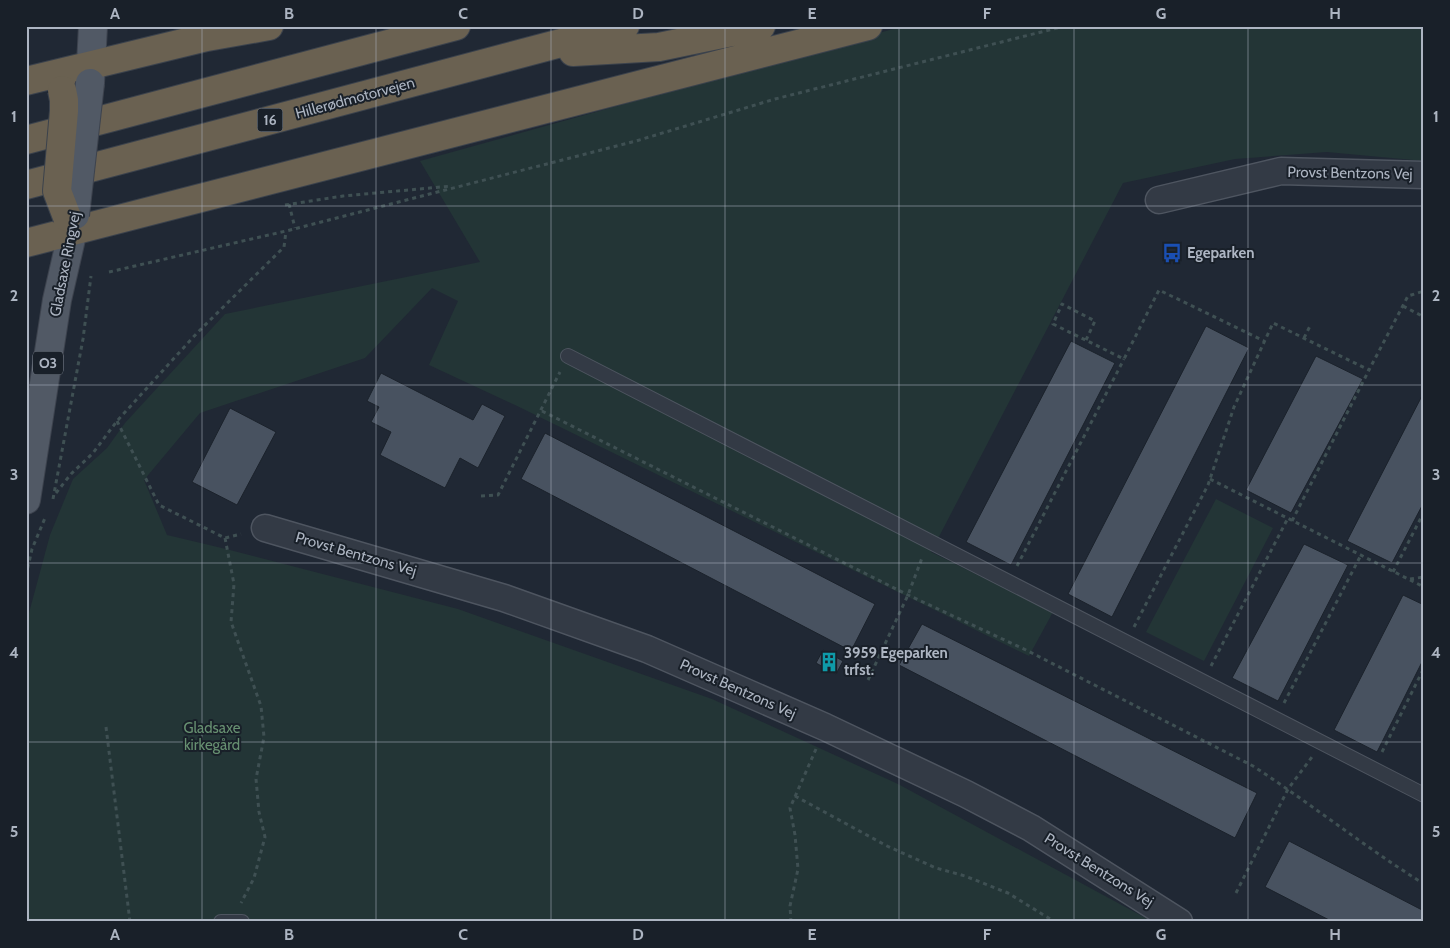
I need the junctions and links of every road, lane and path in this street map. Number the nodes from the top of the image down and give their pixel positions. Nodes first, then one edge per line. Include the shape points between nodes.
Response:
1 (93, 26) edge
2 (269, 26) edge
3 (456, 26) edge
4 (625, 26) edge
5 (761, 26) edge
6 (868, 26) edge
7 (1065, 26) edge
8 (514, 56) junction
9 (90, 74) junction
10 (26, 81) edge
11 (58, 82) junction
12 (26, 140) edge
13 (1424, 175) edge
14 (26, 184) edge
15 (463, 186) junction
16 (1159, 200) dead end
17 (289, 204) junction
18 (280, 206) dead end
19 (72, 221) junction
20 (295, 228) junction
21 (286, 231) junction
22 (26, 243) edge
23 (109, 272) dead end
24 (1424, 291) edge
25 (1403, 306) junction
26 (1424, 317) edge
27 (1311, 324) dead end
28 (1304, 338) junction
29 (1086, 340) junction
30 (1264, 341) junction
31 (568, 356) joint
32 (1124, 359) junction
33 (1369, 370) junction
34 (542, 411) junction
35 (117, 421) junction
36 (1210, 479) junction
37 (56, 493) dead end
38 (481, 496) dead end
39 (26, 500) edge
40 (1424, 512) edge
41 (1290, 520) junction
42 (265, 528) joint
43 (225, 538) junction
44 (928, 540) junction
45 (1361, 555) junction
46 (1393, 572) junction
47 (1424, 576) edge
48 (1408, 579) junction
49 (1009, 582) junction
50 (1424, 587) edge
51 (908, 595) junction
52 (1126, 642) junction
53 (1424, 668) edge
54 (868, 680) dead end
55 (1202, 681) junction
56 (1276, 719) junction
57 (106, 727) dead end
58 (825, 727) junction
59 (1323, 743) junction
60 (1373, 769) junction
61 (1288, 789) junction
62 (1424, 795) edge
63 (795, 796) junction
64 (1424, 884) edge
65 (1236, 893) dead end
66 (238, 921) edge
67 (130, 922) edge
68 (221, 922) edge
69 (242, 922) edge
70 (791, 922) edge
71 (1055, 922) edge
72 (1179, 922) edge

1 - 9 main road, Gladsaxe Ringvej / O3
2 - 9 highway via 115,60
3 - 12 highway
4 - 8 highway, Hillerødmotorvejen / 16
5 - 8 highway via 659,47
6 - 19 highway
7 - 15 path via 775,100 636,141
8 - 14 highway, Hillerødmotorvejen / 16
9 - 11 highway
9 - 19 main road, Gladsaxe Ringvej / O3, bridge
10 - 11 highway
11 - 19 highway, bridge via 64,111 57,191
13 - 16 street, Provst Bentzons Vej via 1281,171
15 - 17 path
15 - 20 path
17 - 18 path
17 - 20 path
19 - 22 highway
19 - 39 main road, Gladsaxe Ringvej / O3
20 - 21 path
21 - 23 path
21 - 35 path via 284,247 197,333
24 - 25 path via 1408,296
25 - 26 path
25 - 33 path
27 - 28 path
28 - 30 path via 1273,323
28 - 33 path
29 - 29 path via 1053,324 1062,304 1095,321
29 - 32 path
30 - 32 path via 1159,290
30 - 36 path via 1234,407
31 - 34 path
31 - 44 lane
32 - 49 path
33 - 41 path
34 - 38 path via 498,495
34 - 51 path
35 - 37 path
35 - 43 path via 159,505
36 - 41 path
36 - 52 path
40 - 46 path
41 - 45 path
41 - 55 path
42 - 43 path
42 - 58 street, Provst Bentzons Vej via 504,598 647,649
43 - 66 path via 234,584 231,622 261,706 264,737 256,779 265,837 254,878 241,903
44 - 49 lane
44 - 51 path
45 - 46 path
45 - 56 path
46 - 48 path
47 - 48 path
48 - 50 path
49 - 52 lane
51 - 54 path
51 - 61 path via 1043,659 1253,766
52 - 55 lane
53 - 60 path
55 - 56 lane
56 - 59 lane
57 - 67 path
58 - 63 path
58 - 72 street, Provst Bentzons Vej via 1031,828
59 - 60 lane
59 - 61 path
60 - 62 lane
61 - 64 path via 1391,864
61 - 65 path
63 - 70 path via 790,808 798,869 790,906
63 - 71 path via 886,846 936,868 1008,893
66 - 68 lane
66 - 69 lane

